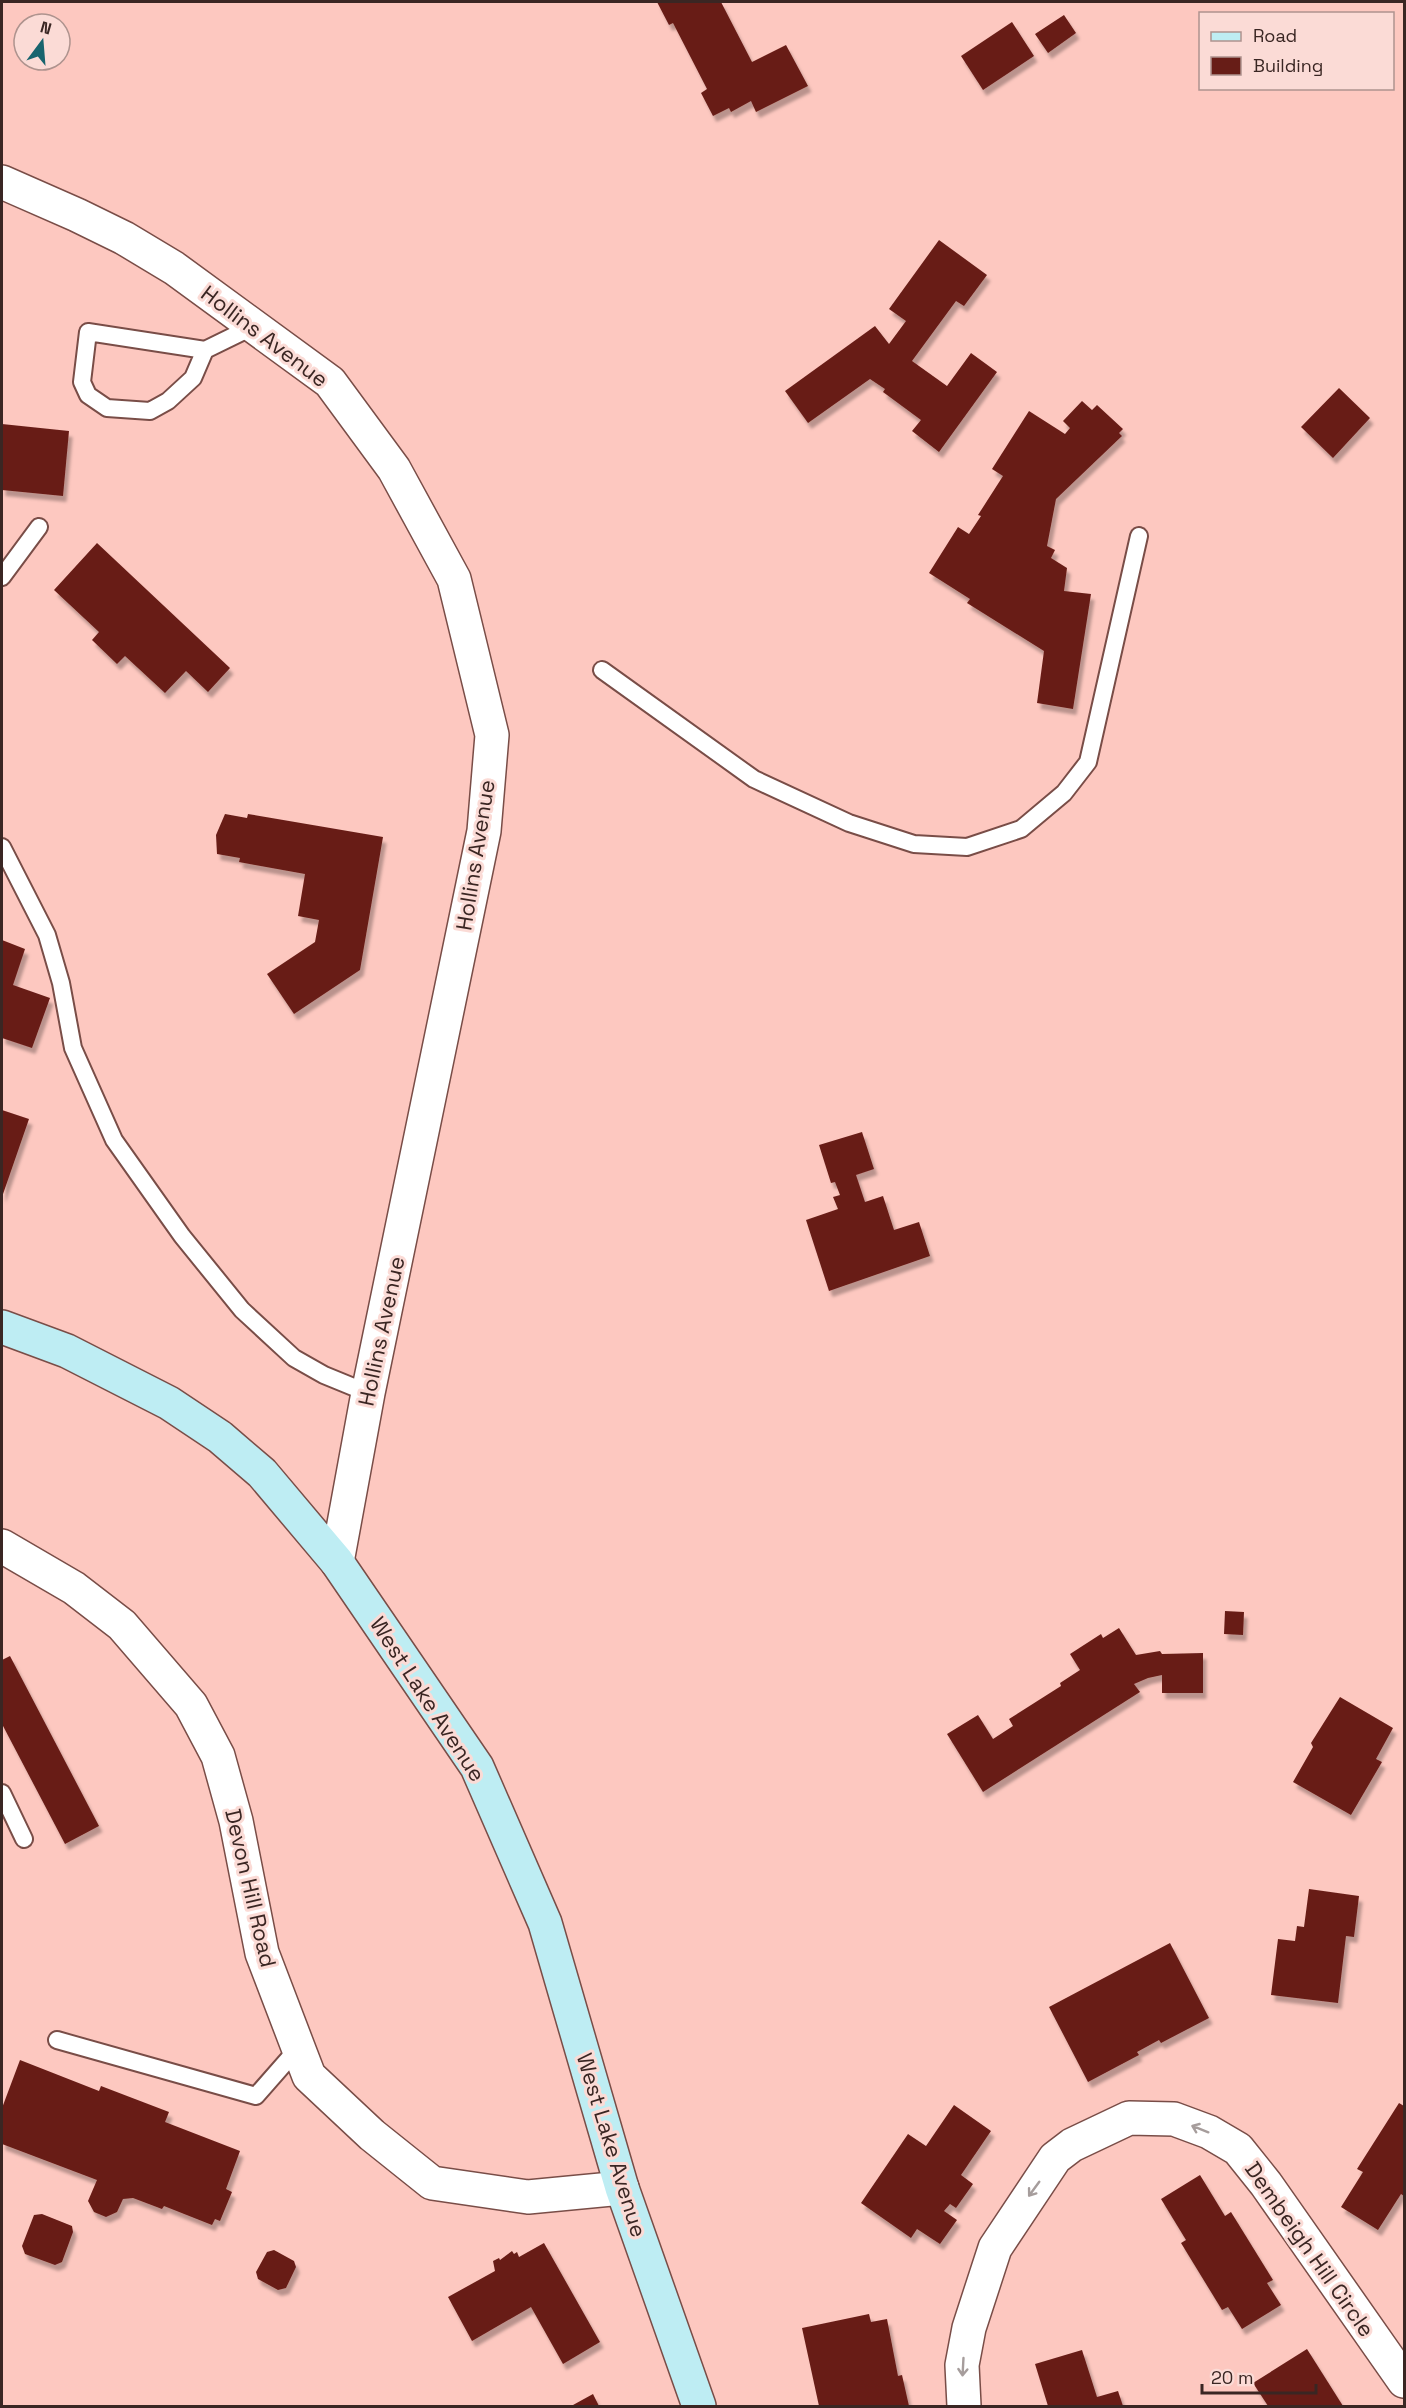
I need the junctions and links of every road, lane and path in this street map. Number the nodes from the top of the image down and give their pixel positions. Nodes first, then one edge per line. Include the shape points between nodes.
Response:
1 (2, 182) edge
2 (252, 327) junction
3 (205, 350) junction
4 (39, 527) dead end
5 (1139, 536) dead end
6 (2, 576) edge
7 (602, 670) dead end
8 (2, 847) edge
9 (2, 1327) edge
10 (368, 1393) junction
11 (2, 1546) edge
12 (337, 1562) junction
13 (2, 1793) edge
14 (24, 1839) dead end
15 (57, 2040) dead end
16 (299, 2047) junction
17 (622, 2188) junction
18 (1404, 2381) edge
19 (699, 2406) edge
20 (964, 2406) edge

1 - 2 street, Hollins Avenue via 124,238 215,297
2 - 3 lane
2 - 10 street, Hollins Avenue via 330,382 394,469 454,579 492,735 484,831
3 - 3 lane via 88,332 82,382 88,395 106,408 150,411 168,401 193,378
4 - 6 lane
5 - 7 lane via 1088,762 1064,793 1021,829 967,847 914,844 849,823 754,779
8 - 10 lane via 48,934 73,1048 114,1140 182,1236 242,1310 294,1358
9 - 12 street, West Lake Avenue via 67,1351 114,1374 169,1403 220,1437 262,1473
10 - 12 street, Hollins Avenue
11 - 16 street, Devon Hill Road via 74,1588 123,1625 191,1704 218,1756 236,1821 262,1953
12 - 17 street, West Lake Avenue via 477,1767 545,1923
13 - 14 lane
15 - 16 lane via 256,2096
16 - 17 street, Devon Hill Road via 309,2076 372,2135 432,2183 528,2197
17 - 19 street, West Lake Avenue
18 -> 20 street, Dembeigh Hill Circle via 1238,2149 1209,2132 1174,2119 1129,2118 1072,2145 1055,2158 995,2248 969,2328 962,2365

